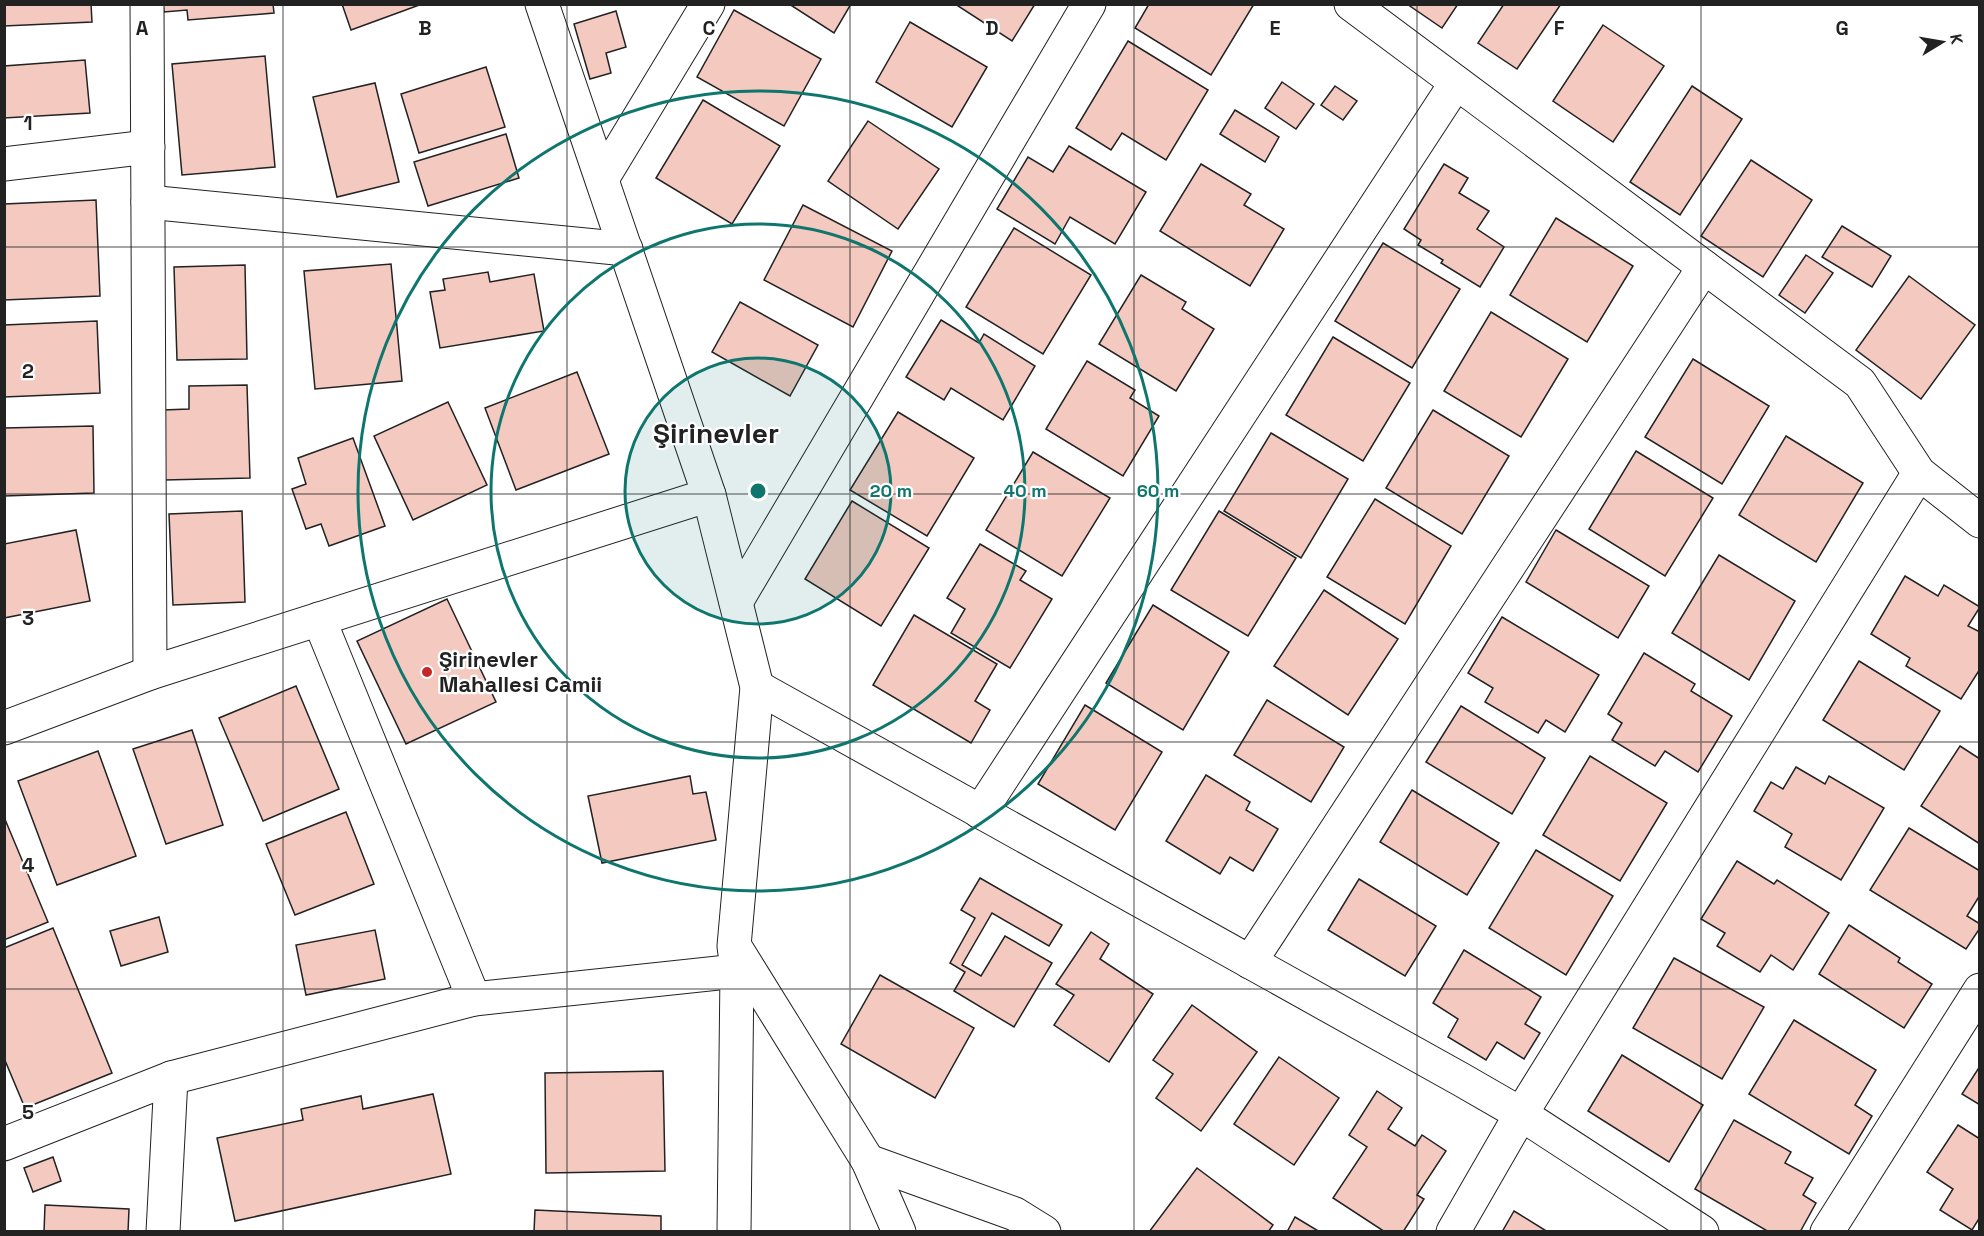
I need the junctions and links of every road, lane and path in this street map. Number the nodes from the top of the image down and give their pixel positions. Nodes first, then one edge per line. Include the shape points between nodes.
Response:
1 (147, 4) edge
2 (542, 4) edge
3 (708, 4) edge
4 (1089, 4) edge
5 (1351, 4) edge
6 (1456, 83) junction
7 (147, 147) junction
8 (4, 164) edge
9 (602, 179) junction
10 (148, 202) junction
11 (626, 249) junction
12 (1704, 267) junction
13 (1919, 473) junction
14 (709, 495) junction
15 (1980, 521) edge
16 (736, 602) junction
17 (319, 619) junction
18 (150, 673) junction
19 (757, 687) junction
20 (4, 728) edge
21 (980, 812) junction
22 (736, 958) junction
23 (1250, 962) junction
24 (1980, 990) edge
25 (474, 999) junction
26 (171, 1078) junction
27 (1521, 1114) junction
28 (4, 1144) edge
29 (868, 1161) junction
30 (163, 1232) edge
31 (734, 1232) edge
32 (899, 1232) edge
33 (1044, 1232) edge
34 (1453, 1232) edge
35 (1702, 1232) edge
36 (1827, 1232) edge

1 - 7 street
2 - 9 street
3 - 9 street
4 - 16 street
5 - 6 street
6 - 12 street
6 - 21 street
7 - 8 street
7 - 10 street
9 - 11 street
10 - 11 street
10 - 18 street
11 - 14 street
12 - 13 street via 1860,383
12 - 23 street
13 - 15 street
13 - 27 street
14 - 16 street
14 - 17 street
16 - 19 street
17 - 18 street
17 - 25 street
18 - 20 street
19 - 21 street
19 - 22 street
21 - 23 street
22 - 25 street
22 - 29 street
22 - 31 street
23 - 27 street
24 - 36 street
25 - 26 street
26 - 28 street
26 - 30 street
27 - 34 street
27 - 35 street
29 - 32 street
29 - 33 street via 1015,1214

